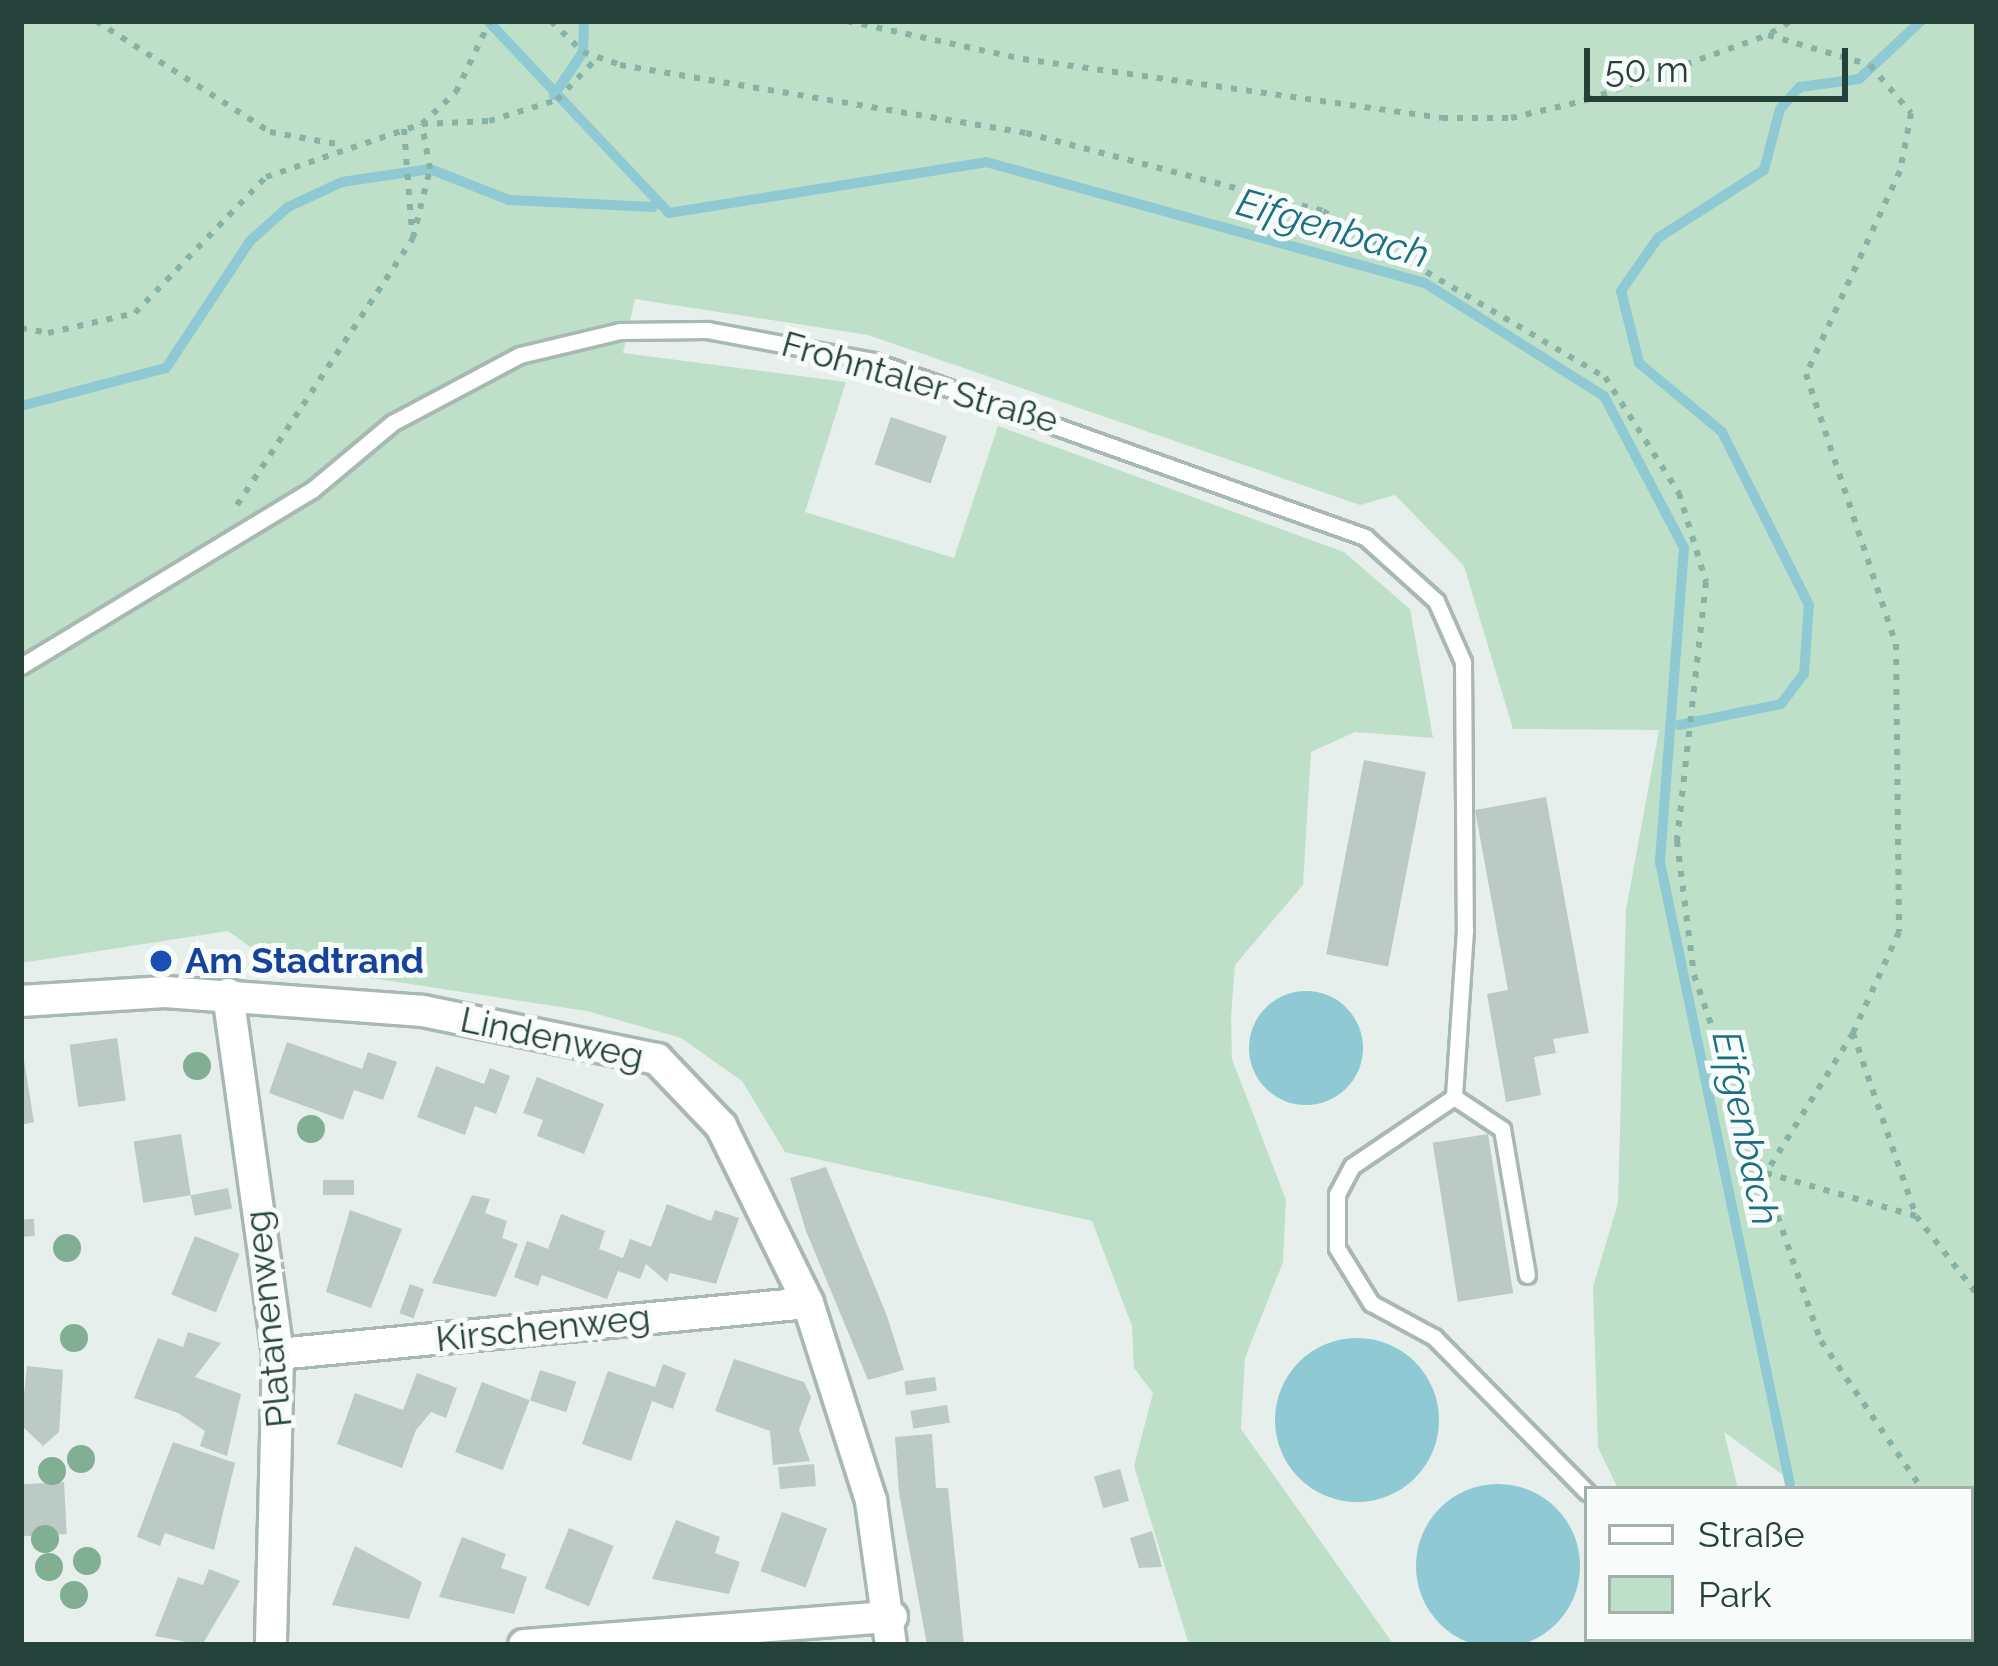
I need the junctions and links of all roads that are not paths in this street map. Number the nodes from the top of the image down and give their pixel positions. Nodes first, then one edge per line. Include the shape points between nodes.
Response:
1 (21, 666) edge
2 (228, 994) junction
3 (21, 1001) edge
4 (1454, 1096) junction
5 (1527, 1275) dead end
6 (808, 1303) junction
7 (278, 1354) junction
8 (1584, 1489) edge
9 (891, 1631) edge
10 (272, 1645) edge
11 (524, 1645) edge

1 - 4 lane, Frohntaler Straße via 213,550 392,423 520,356 620,331 788,339 960,388 1365,537 1436,602 1463,662
2 - 3 street, Lindenweg
2 - 6 street, Lindenweg via 423,1011 657,1059 721,1126
2 - 7 street, Platanenweg
4 - 5 lane via 1502,1129
4 - 8 lane via 1352,1166 1337,1194 1337,1248 1371,1303 1434,1337
6 - 7 street, Kirschenweg
6 - 9 street, Lindenweg via 871,1501
7 - 10 street, Platanenweg
9 - 11 street

